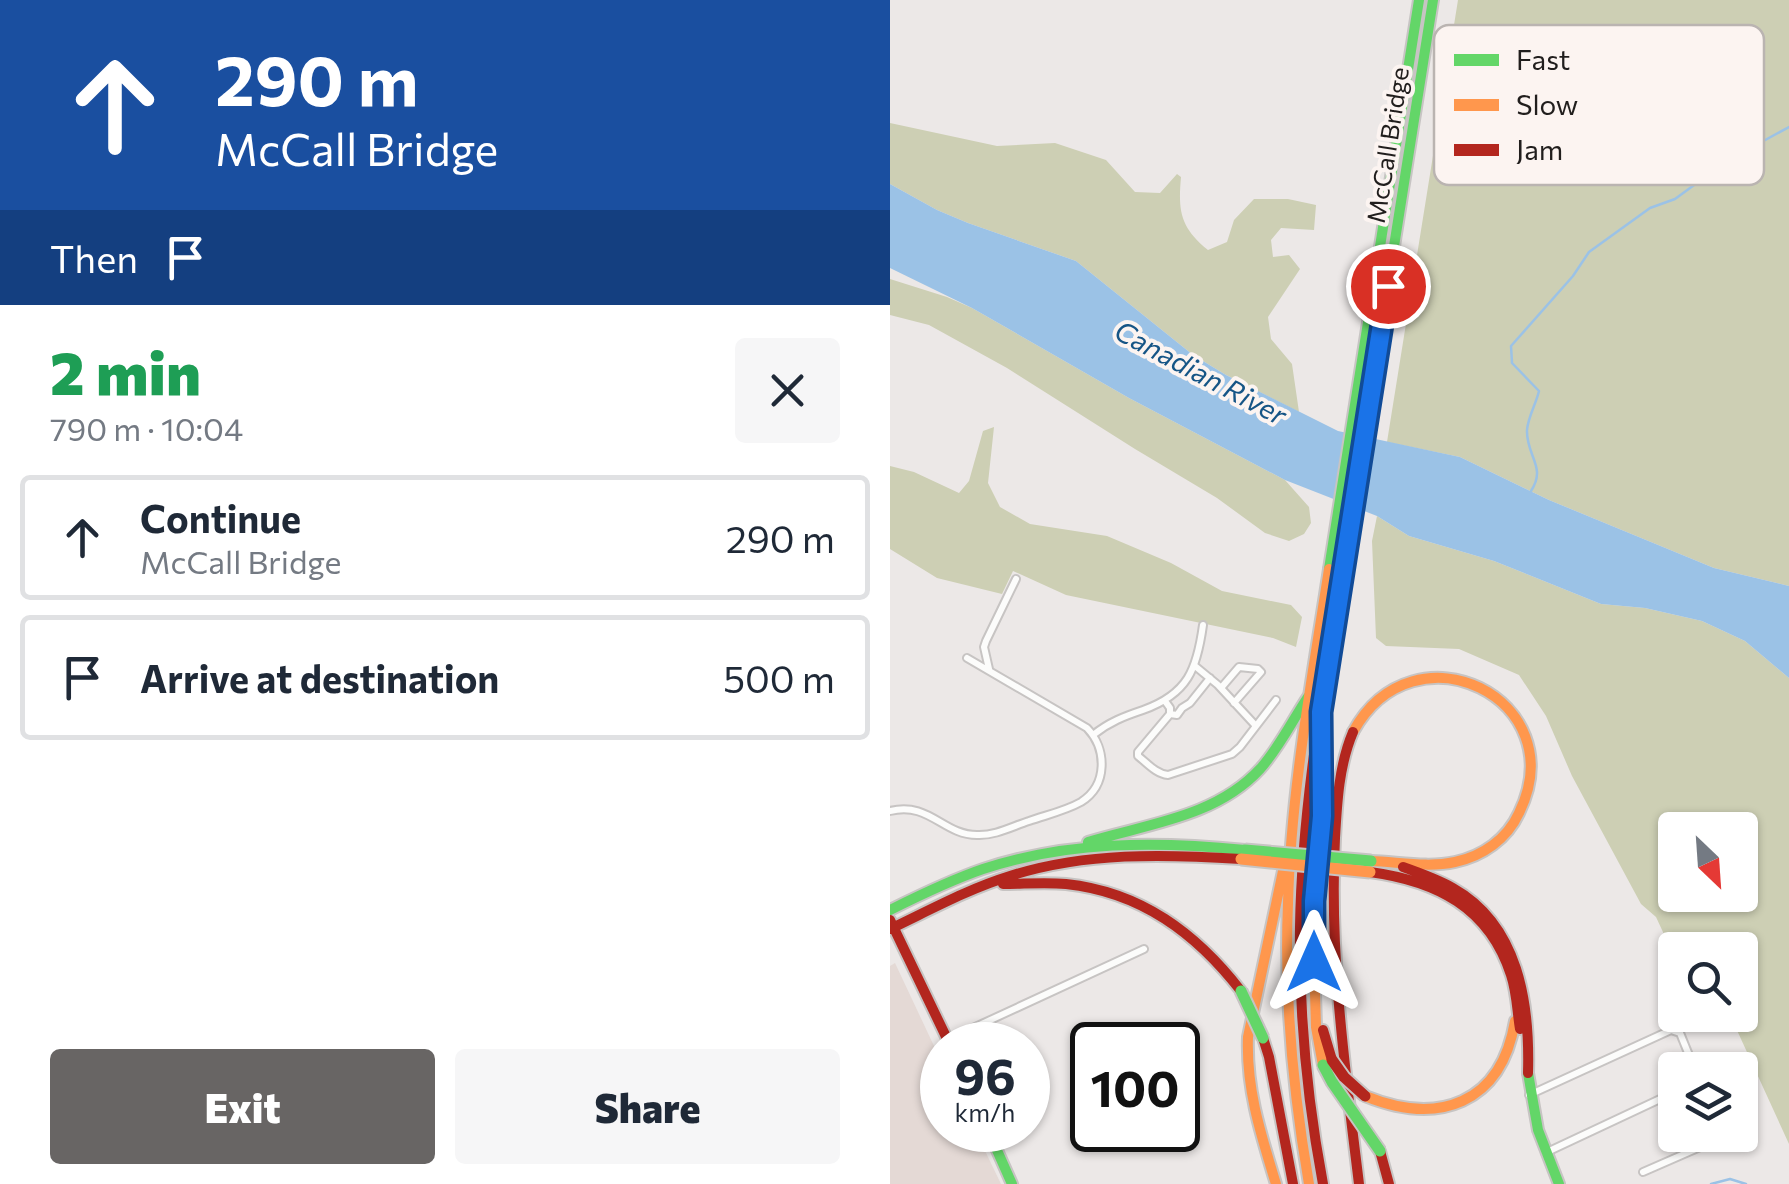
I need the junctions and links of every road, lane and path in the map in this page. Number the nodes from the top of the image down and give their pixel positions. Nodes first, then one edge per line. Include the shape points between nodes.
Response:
1 (1419, 0) edge
2 (1432, 0) edge
3 (1016, 579) dead end
4 (1203, 625) dead end
5 (967, 658) dead end
6 (1321, 667) junction
7 (1194, 669) junction
8 (989, 671) junction
9 (1208, 677) junction
10 (1221, 688) junction
11 (1310, 694) junction
12 (1276, 700) dead end
13 (1162, 702) junction
14 (1234, 703) junction
15 (1169, 712) junction
16 (1321, 712) junction
17 (1256, 726) junction
18 (1094, 735) junction
19 (890, 811) edge
20 (1291, 833) junction
21 (1063, 850) junction
22 (1243, 854) junction
23 (1370, 866) junction
24 (984, 884) junction
25 (890, 910) edge
26 (891, 926) edge
27 (1144, 949) dead end
28 (1516, 1011) junction
29 (938, 1022) edge
30 (990, 1022) edge
31 (1688, 1052) edge
32 (1328, 1062) junction
33 (1528, 1072) junction
34 (1530, 1096) junction
35 (1658, 1100) edge
36 (998, 1152) edge
37 (1686, 1152) edge
38 (1544, 1154) junction
39 (1643, 1172) dead end
40 (1012, 1184) edge
41 (1276, 1184) edge
42 (1293, 1184) edge
43 (1308, 1184) edge
44 (1323, 1184) edge
45 (1359, 1184) edge
46 (1390, 1184) edge
47 (1560, 1184) edge

1 - 6 main road, McCall Bridge
2 - 6 main road, McCall Bridge
3 - 8 street via 984,647
4 - 7 street
5 - 8 street
6 - 11 main road, McCall Bridge
6 - 16 main road, McCall Bridge
7 - 9 street
7 - 13 street
8 - 18 street
9 - 10 street
9 - 15 street via 1190,704 1177,715
10 - 14 street
10 - 14 street via 1239,667 1261,672
11 - 20 main road, McCall Bridge
11 - 21 main road via 1274,752 1231,794 1193,814
12 - 17 street
13 - 15 street
13 - 18 street
14 - 17 street
15 - 17 street via 1138,752 1168,776 1232,754
16 - 32 main road via 1314,962
16 - 44 main road via 1304,840 1300,937 1306,1073
18 - 19 street via 1101,775 1090,795 1070,806 979,836 919,810
20 - 41 main road via 1246,1060
20 - 43 main road via 1288,1020
21 - 22 main road via 1148,843
21 - 25 main road via 982,870
22 - 23 main road, bridge
22 - 24 main road via 1095,858
23 - 28 main road via 1432,885 1473,913 1506,962
23 - 33 main road via 1402,866 1447,882 1492,920 1521,982
23 - 45 main road via 1465,860 1501,839 1518,818 1530,783 1528,743 1491,693 1444,677 1398,686 1366,710 1344,756 1332,934
24 - 26 main road
24 - 42 main road, bridge via 1102,890 1144,904 1196,938 1241,991 1263,1038
26 - 29 main road
27 - 30 street
28 - 32 main road, bridge via 1501,1065 1467,1098 1435,1110 1390,1107 1365,1096
28 - 33 main road
31 - 34 street via 1673,1030
32 - 46 main road, bridge via 1332,1082 1374,1139
33 - 34 main road
34 - 38 main road
35 - 38 street
36 - 40 main road
37 - 39 street
38 - 47 main road

